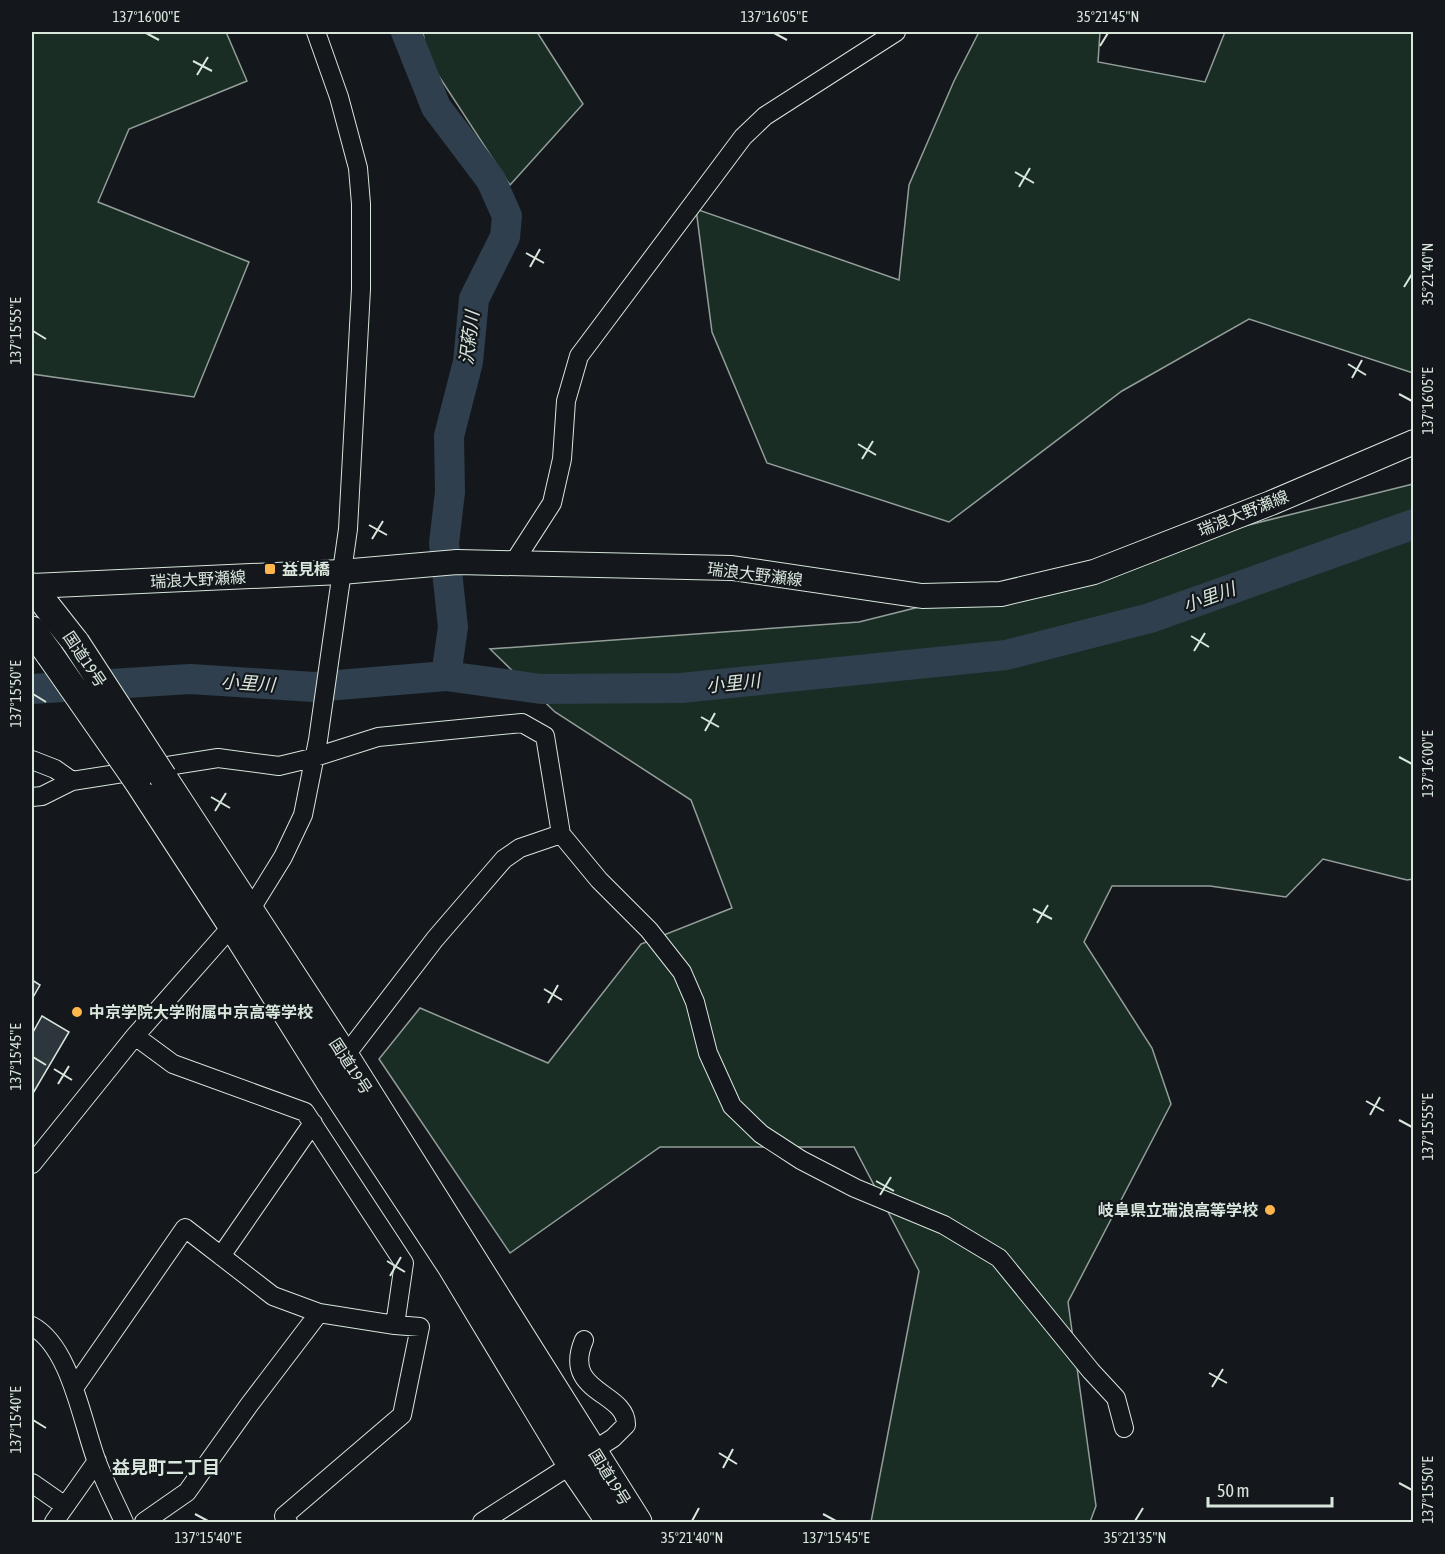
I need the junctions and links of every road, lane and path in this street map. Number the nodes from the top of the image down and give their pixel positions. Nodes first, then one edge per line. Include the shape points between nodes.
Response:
1 (316, 32) edge
2 (896, 32) edge
3 (1413, 442) edge
4 (514, 562) junction
5 (340, 572) junction
6 (32, 587) edge
7 (32, 630) edge
8 (312, 759) junction
9 (32, 760) edge
10 (150, 779) junction
11 (72, 781) junction
12 (32, 797) edge
13 (561, 834) junction
14 (241, 919) junction
15 (135, 1036) junction
16 (345, 1056) junction
17 (313, 1123) junction
18 (32, 1164) edge
19 (221, 1256) junction
20 (319, 1313) junction
21 (395, 1325) junction
22 (32, 1326) edge
23 (584, 1340) dead end
24 (74, 1388) junction
25 (1124, 1428) dead end
26 (593, 1449) junction
27 (97, 1461) junction
28 (571, 1465) junction
29 (32, 1483) edge
30 (65, 1506) junction
31 (54, 1522) edge
32 (123, 1522) edge
33 (144, 1522) edge
34 (288, 1522) edge
35 (482, 1522) edge
36 (610, 1522) edge
37 (638, 1522) edge

1 - 5 street via 342,107 358,168 362,204 348,529
2 - 4 street via 765,116 743,137 579,356 566,401 562,459 552,502
3 - 4 main road, 瑞浪大野瀬線 via 1094,572 1001,594 922,597 732,568
4 - 5 main road, 瑞浪大野瀬線 via 457,562
5 - 6 main road, 瑞浪大野瀬線
5 - 8 street via 318,740
6 - 10 highway, 国道19号, bridge via 76,643
7 - 10 highway, 国道19号, bridge
8 - 11 street via 279,766 218,758
8 - 13 street via 378,737 522,723 545,736
8 - 14 street via 303,815 283,857
9 - 11 street
10 - 14 highway, 国道19号
11 - 12 street
13 - 16 street via 520,848 504,859 435,939
13 - 25 street via 682,972 695,1002 708,1053 732,1106 761,1134 801,1160 855,1188 944,1225 999,1257 1116,1398
14 - 15 street
14 - 16 highway, 国道19号
14 - 28 highway, 国道19号 via 331,1084 451,1266
15 - 17 street via 173,1064 305,1112
15 - 18 street
16 - 26 highway, 国道19号
17 - 19 street
17 - 21 street via 404,1263
19 - 20 street via 273,1296
19 - 24 street via 185,1228
20 - 21 street
20 - 33 street via 187,1492
21 - 34 street via 420,1327 402,1415 284,1516
22 - 24 street via 66,1367
23 - 26 street via 579,1352 581,1373 623,1412 626,1420 622,1432
24 - 27 street
26 - 28 street
26 - 37 highway, 国道19号
27 - 30 street
27 - 32 street
28 - 35 street
28 - 36 highway, 国道19号
29 - 30 street
30 - 31 street

